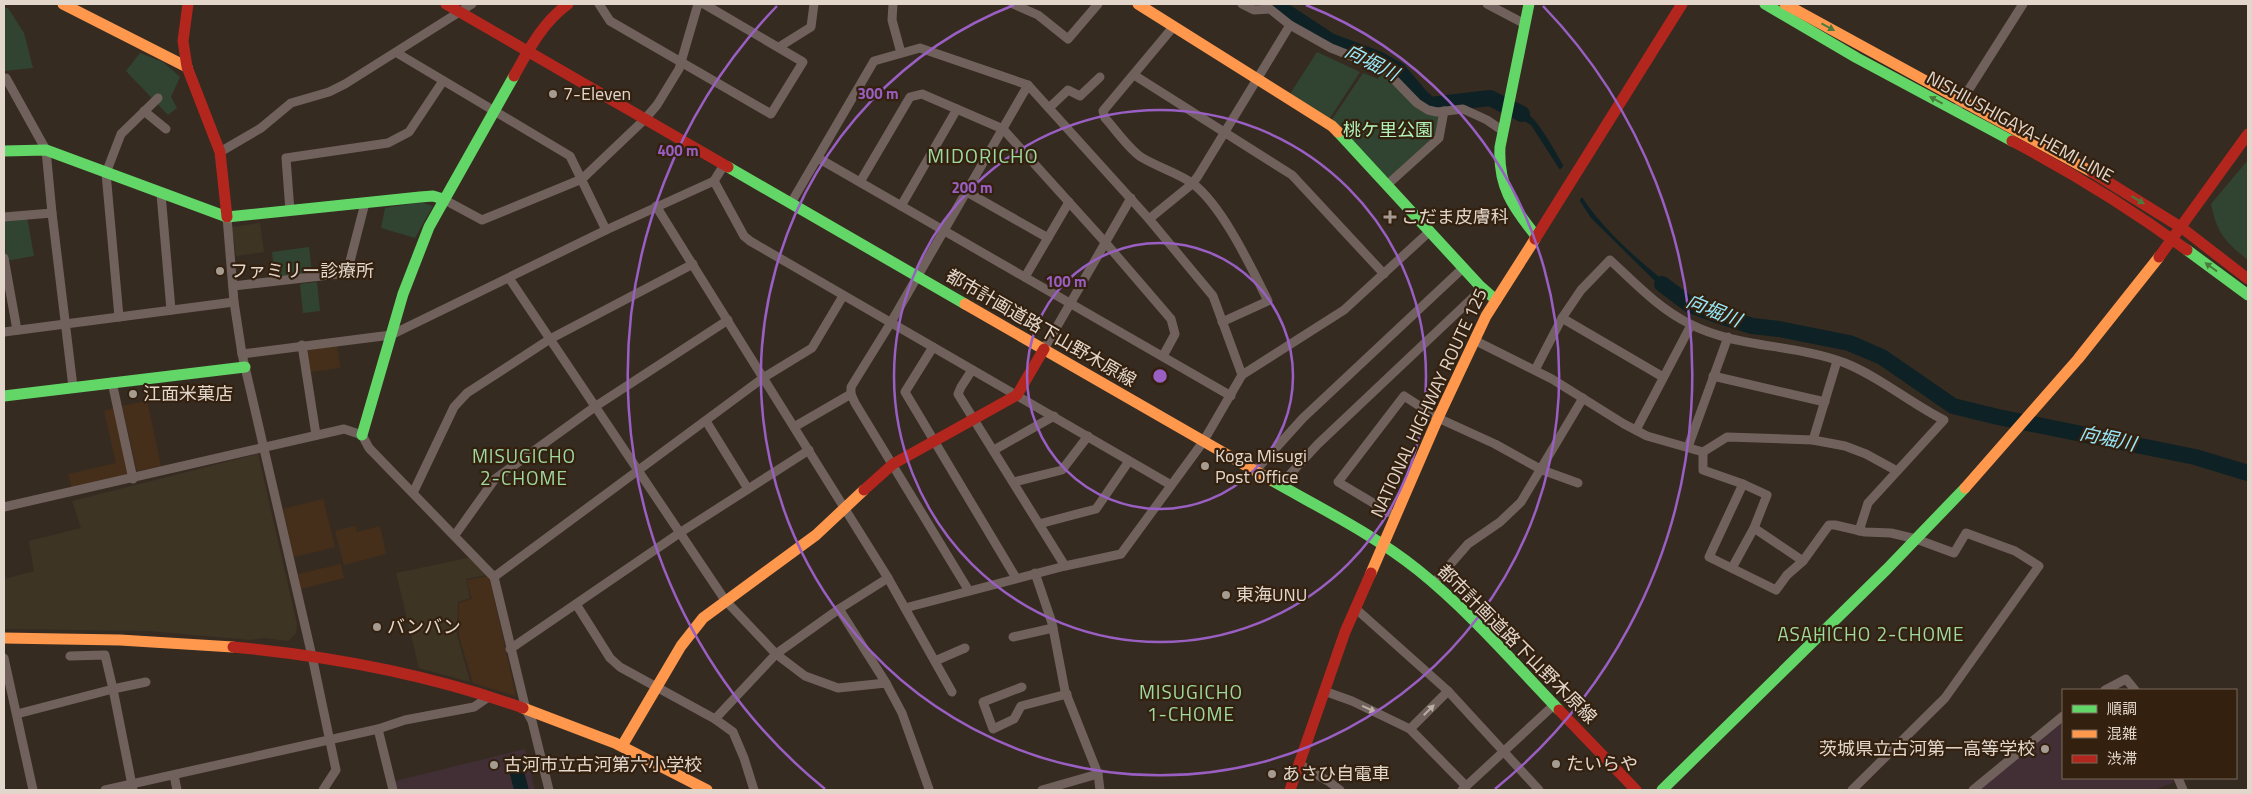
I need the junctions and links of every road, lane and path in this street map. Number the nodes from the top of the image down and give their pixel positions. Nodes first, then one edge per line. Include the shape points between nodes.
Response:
1 (63, 4) edge
2 (188, 4) edge
3 (446, 4) edge
4 (472, 4) edge
5 (568, 4) edge
6 (598, 4) edge
7 (698, 4) edge
8 (704, 4) edge
9 (814, 4) edge
10 (893, 4) edge
11 (1013, 4) edge
12 (1098, 4) edge
13 (1138, 4) edge
14 (1242, 4) edge
15 (1487, 4) edge
16 (1529, 4) edge
17 (1682, 4) edge
18 (1765, 4) edge
19 (1785, 4) edge
20 (2022, 4) edge
21 (459, 12) junction
22 (1524, 24) junction
23 (1290, 25) junction
24 (1174, 26) junction
25 (779, 48) junction
26 (528, 51) junction
27 (397, 53) junction
28 (901, 53) junction
29 (680, 63) junction
30 (187, 67) junction
31 (1134, 75) junction
32 (1100, 77) dead end
33 (4, 78) edge
34 (1257, 78) junction
35 (443, 81) junction
36 (1028, 84) junction
37 (158, 98) dead end
38 (1959, 106) junction
39 (1049, 108) junction
40 (957, 109) junction
41 (144, 111) junction
42 (494, 111) junction
43 (1444, 111) junction
44 (645, 119) junction
45 (1504, 127) junction
46 (166, 129) dead end
47 (1003, 129) junction
48 (1225, 132) junction
49 (2248, 134) edge
50 (46, 150) junction
51 (4, 151) edge
52 (220, 152) junction
53 (818, 158) junction
54 (724, 165) junction
55 (106, 173) junction
56 (582, 179) junction
57 (714, 181) junction
58 (860, 182) junction
59 (1192, 184) junction
60 (1387, 185) junction
61 (967, 192) junction
62 (161, 194) junction
63 (1131, 198) junction
64 (443, 199) junction
65 (1069, 202) junction
66 (365, 203) junction
67 (791, 203) junction
68 (656, 206) junction
69 (901, 206) junction
70 (290, 211) junction
71 (52, 213) junction
72 (4, 217) edge
73 (227, 217) junction
74 (1149, 219) junction
75 (2182, 228) junction
76 (606, 230) junction
77 (945, 231) junction
78 (1429, 232) junction
79 (1536, 236) junction
80 (1048, 238) junction
81 (2174, 240) junction
82 (1104, 241) junction
83 (4, 258) edge
84 (693, 264) junction
85 (1463, 268) junction
86 (1384, 274) junction
87 (918, 277) junction
88 (1025, 277) junction
89 (509, 278) junction
90 (2248, 279) edge
91 (233, 286) junction
92 (1482, 289) junction
93 (2248, 295) edge
94 (842, 296) junction
95 (1496, 300) junction
96 (234, 302) junction
97 (1070, 303) junction
98 (171, 310) junction
99 (119, 317) junction
100 (1562, 318) junction
101 (728, 320) junction
102 (1222, 322) junction
103 (66, 324) junction
104 (890, 324) junction
105 (1691, 325) junction
106 (17, 330) junction
107 (4, 332) edge
108 (391, 335) junction
109 (1728, 336) junction
110 (550, 339) junction
111 (1474, 340) junction
112 (302, 345) junction
113 (933, 347) junction
114 (1044, 349) junction
115 (242, 354) junction
116 (1162, 356) junction
117 (1837, 361) junction
118 (245, 366) junction
119 (972, 370) junction
120 (1535, 370) junction
121 (1242, 375) junction
122 (1713, 376) junction
123 (1663, 377) junction
124 (763, 378) junction
125 (112, 382) junction
126 (73, 387) junction
127 (851, 394) junction
128 (1017, 395) junction
129 (4, 396) edge
130 (1231, 396) junction
131 (1583, 398) junction
132 (1825, 402) junction
133 (596, 406) junction
134 (1054, 416) junction
135 (1438, 418) junction
136 (975, 419) junction
137 (706, 421) junction
138 (794, 428) junction
139 (1636, 430) junction
140 (316, 435) junction
141 (362, 435) junction
142 (1088, 436) junction
143 (1813, 440) junction
144 (934, 442) junction
145 (1203, 442) junction
146 (1688, 447) junction
147 (263, 449) junction
148 (809, 450) junction
149 (994, 450) junction
150 (1703, 452) junction
151 (1129, 461) junction
152 (893, 464) junction
153 (1542, 470) junction
154 (640, 471) junction
155 (1255, 471) junction
156 (1897, 471) junction
157 (133, 478) junction
158 (1014, 482) junction
159 (1578, 483) dead end
160 (1743, 484) junction
161 (1171, 485) junction
162 (1280, 485) junction
163 (748, 489) junction
164 (413, 493) junction
165 (4, 507) edge
166 (845, 508) junction
167 (1395, 516) junction
168 (1039, 524) junction
169 (1754, 528) junction
170 (1859, 531) junction
171 (681, 532) junction
172 (455, 535) junction
173 (1916, 539) junction
174 (1382, 544) junction
175 (1803, 560) junction
176 (1065, 566) junction
177 (1732, 568) junction
178 (1035, 573) junction
179 (494, 577) junction
180 (888, 578) junction
181 (1016, 578) junction
182 (1434, 583) junction
183 (969, 591) junction
184 (725, 600) junction
185 (576, 604) junction
186 (905, 608) junction
187 (1355, 608) junction
188 (840, 609) junction
189 (1053, 628) junction
190 (1013, 637) dead end
191 (4, 638) edge
192 (965, 648) dead end
193 (510, 649) junction
194 (776, 654) junction
195 (70, 656) dead end
196 (312, 656) junction
197 (4, 658) edge
198 (935, 661) junction
199 (146, 682) dead end
200 (886, 682) junction
201 (1022, 687) dead end
202 (655, 688) junction
203 (113, 689) junction
204 (2107, 689) edge
205 (2134, 689) edge
206 (1324, 691) junction
207 (1448, 691) junction
208 (952, 692) dead end
209 (1067, 694) junction
210 (486, 698) junction
211 (1555, 704) junction
212 (526, 710) junction
213 (17, 714) junction
214 (2062, 717) edge
215 (715, 719) junction
216 (378, 729) junction
217 (1410, 729) junction
218 (328, 740) junction
219 (622, 746) junction
220 (1504, 751) junction
221 (1299, 764) junction
222 (1098, 774) junction
223 (174, 775) junction
224 (132, 787) edge
225 (1464, 788) edge
226 (929, 789) edge
227 (33, 790) edge
228 (104, 790) edge
229 (177, 790) edge
230 (324, 790) edge
231 (393, 790) edge
232 (549, 790) edge
233 (704, 790) edge
234 (754, 790) edge
235 (1042, 790) edge
236 (1100, 790) edge
237 (1290, 790) edge
238 (1340, 790) edge
239 (1539, 790) edge
240 (1636, 790) edge
241 (1662, 790) edge
242 (1852, 790) edge
243 (1973, 790) edge

1 - 30 main road
2 - 30 main road via 184,41
3 - 21 main road, 都市計画道路下山野木原線
4 - 21 street
5 - 26 main road via 545,24
6 - 29 street via 610,22
7 - 29 street
8 - 25 street
9 - 25 street via 811,27
10 - 28 street via 892,20
11 - 12 street via 1038,15 1068,39
13 - 24 main road
14 - 23 street via 1254,10 1270,9
15 - 22 street
16 - 22 main road
17 - 79 main road, NATIONAL HIGHWAY ROUTE 125
38 -> 18 main road, NISHIUSHIGAYA-HEMI LINE via 1857,58
19 -> 38 main road, NISHIUSHIGAYA-HEMI LINE
20 - 38 street
21 - 26 main road, 都市計画道路下山野木原線
21 - 27 street
22 - 45 main road
23 - 34 street
23 - 43 street via 1331,48 1384,69 1417,103 1428,110
24 - 31 street
24 - 34 main road
25 - 29 street via 803,62 771,114
26 - 42 main road
26 - 44 main road, 都市計画道路下山野木原線
27 - 35 street
27 - 52 street via 329,92 291,104 261,128
28 - 36 street via 920,48
28 - 53 street via 874,60
29 - 44 street via 657,105
30 - 52 main road
31 - 48 street
31 - 59 street via 1103,111 1105,118 1140,156
32 - 39 street via 1080,96 1068,90
33 - 50 street
34 - 48 street
34 - 60 main road via 1332,126
35 - 42 street
35 - 70 street via 409,132 388,144 286,158
36 - 39 street
36 - 47 street
37 - 41 street
38 -> 75 main road, NISHIUSHIGAYA-HEMI LINE via 2074,161
38 - 81 main road, NISHIUSHIGAYA-HEMI LINE via 2106,194
39 - 63 street
40 - 47 street
40 - 58 street via 922,94 910,97
40 - 69 street
41 - 46 street
41 - 55 street via 121,134
42 - 56 street via 570,156
42 - 64 main road
43 - 45 street via 1468,110
43 - 60 street via 1438,138
44 - 54 main road, 都市計画道路下山野木原線
44 - 56 street
45 - 79 main road via 1499,156 1500,178 1510,203
47 - 61 street
47 - 65 street
48 - 59 street
48 - 86 street via 1292,175
49 - 75 main road
50 - 51 main road
50 - 55 main road
50 - 71 street
52 - 73 main road
53 - 58 street
53 - 67 street
54 - 57 street
54 - 67 main road, 都市計画道路下山野木原線
55 - 62 main road
55 - 99 street
56 - 64 street via 482,220
56 - 76 street
57 - 68 street
57 - 94 street via 744,236
58 - 69 street
59 - 74 street
59 - 102 street via 1218,212 1268,301
60 - 78 main road
61 - 77 street
61 - 80 street
62 - 73 main road
62 - 98 street
63 - 74 street
63 - 82 street
64 - 66 main road via 433,196
64 - 108 main road via 416,257
65 - 80 street
65 - 82 street
66 - 70 main road
66 - 91 street via 347,273
67 - 87 main road, 都市計画道路下山野木原線
68 - 76 street
68 - 84 street
69 - 77 street
70 - 73 main road
71 - 72 street
71 - 103 street
73 - 91 street
74 - 102 street via 1213,296
75 - 81 main road
75 - 90 main road, NISHIUSHIGAYA-HEMI LINE
76 - 89 street
77 - 87 street
77 - 88 street
78 - 85 main road
78 - 86 street
79 - 95 main road, NATIONAL HIGHWAY ROUTE 125
80 - 88 street
93 -> 81 main road, NISHIUSHIGAYA-HEMI LINE
81 - 173 main road via 2037,409
82 - 97 street
82 - 116 street via 1170,319 1176,334
83 - 106 street
84 - 101 street
84 - 110 street
85 - 92 main road
85 - 155 street via 1303,418
86 - 121 street via 1344,310
87 - 104 street
87 - 114 main road, 都市計画道路下山野木原線
88 - 97 street
89 - 108 street
89 - 110 street
91 - 96 street
92 - 95 main road
92 - 162 street via 1318,444
94 - 104 street
94 - 124 street via 812,348
95 - 111 main road, NATIONAL HIGHWAY ROUTE 125
96 - 98 street
96 - 115 street
97 - 114 street
97 - 116 street
98 - 99 street
99 - 103 street
100 - 105 street via 1581,290 1610,260 1658,304
100 - 120 street
100 - 123 street
101 - 124 street
101 - 133 street
102 - 121 street
103 - 106 street
103 - 126 street
104 - 113 street
104 - 127 street via 851,386
105 - 109 street
105 - 123 street
106 - 107 street
108 - 112 street
108 - 141 main road
109 - 117 street
109 - 122 street
110 - 133 street
110 - 164 street via 467,393 454,407
111 - 120 street
111 - 135 main road, NATIONAL HIGHWAY ROUTE 125
112 - 115 street
112 - 140 street
113 - 119 street
113 - 144 street via 905,392
114 - 128 main road
114 - 145 main road, 都市計画道路下山野木原線
115 - 118 street
116 - 130 street
117 - 132 street
117 - 156 street via 1878,380 1944,420
118 - 125 main road
118 - 147 street
119 - 128 street
119 - 136 street via 958,394
120 - 131 street
121 - 130 street
122 - 132 street
122 - 146 street
123 - 139 street
124 - 137 street
124 - 138 street
125 - 126 main road
125 - 157 street
126 - 129 main road
127 - 138 street
127 - 152 street
128 - 134 street
128 - 136 main road
130 - 145 street
131 - 139 street
131 - 153 street
132 - 143 street
133 - 154 street
133 - 172 street via 495,479
134 - 142 street
134 - 149 street
135 - 153 street
135 - 167 main road, NATIONAL HIGHWAY ROUTE 125
135 - 167 street via 1404,396 1338,482
136 - 144 main road
136 - 149 street
137 - 154 street
137 - 163 street
138 - 148 street
139 - 146 street via 1646,436
140 - 141 street via 344,429
140 - 147 street
141 - 164 street via 369,448
142 - 151 street
142 - 158 street via 1062,470
143 - 150 street via 1727,437
143 - 156 street via 1852,449
144 - 152 main road
144 - 181 street
145 - 155 main road, 都市計画道路下山野木原線
145 - 161 street
146 - 150 street
147 - 157 street
147 - 196 street
148 - 163 street
148 - 166 street
149 - 158 street
150 - 160 street via 1703,470
151 - 161 street
151 - 168 street via 1096,509
152 - 166 main road
152 - 183 street
153 - 159 street
153 - 182 street via 1521,502 1500,522 1468,544
154 - 171 street
154 - 179 street
155 - 162 main road, 都市計画道路下山野木原線
156 - 170 street via 1868,503
157 - 165 street
158 - 168 street
160 - 169 street via 1767,495
160 - 177 street via 1709,557
161 - 176 street via 1121,554
162 - 174 main road, 都市計画道路下山野木原線
163 - 171 street
164 - 172 street
166 - 180 street
166 - 184 main road via 807,542
167 - 174 main road, NATIONAL HIGHWAY ROUTE 125
168 - 176 street
169 - 175 street
169 - 177 street
170 - 173 street
170 - 175 street via 1829,525
171 - 184 street
171 - 185 street
172 - 179 street
173 - 241 main road
173 - 242 street via 1954,554 1966,533 2014,551 2039,566 1945,698
174 - 182 main road, 都市計画道路下山野木原線
174 - 187 main road, NATIONAL HIGHWAY ROUTE 125
175 - 177 street via 1776,590
176 - 178 street
178 - 181 street
178 - 189 street
179 - 193 street
180 - 186 street
180 - 188 street
181 - 183 street
182 - 211 main road, 都市計画道路下山野木原線
183 - 186 street
184 - 194 street
184 - 202 main road via 692,631
185 - 193 street
185 - 202 street via 610,658
186 - 198 street
187 - 206 main road, NATIONAL HIGHWAY ROUTE 125
187 - 207 street
188 - 194 street
188 - 200 street
189 - 190 street
189 - 209 street
191 - 196 main road via 166,642
192 - 198 street
193 - 212 street
194 - 200 street via 805,676 838,688
194 - 215 street
195 - 203 street via 105,655
196 - 210 main road via 418,678
196 - 218 street
197 - 213 street
198 - 208 street
199 - 203 street
200 - 226 street via 902,713
201 - 209 street via 983,702 994,729 1014,719 1021,706
202 - 215 street
202 - 219 main road
203 - 213 street
203 - 224 street
204 - 205 street via 2126,679
206 -> 217 street
206 - 221 main road, NATIONAL HIGHWAY ROUTE 125
217 -> 207 street
207 - 220 street
209 - 222 street
210 - 212 main road
210 - 216 street via 474,707 405,720
211 - 220 street
211 - 240 main road, 都市計画道路下山野木原線
212 - 219 main road
212 - 232 street via 532,721
213 - 227 street
214 - 243 street
215 - 234 street via 733,732
216 - 218 street
216 - 231 street
217 - 225 street
218 - 223 street
218 - 230 street via 336,770
219 - 233 main road
220 - 225 street
220 - 239 street
221 - 237 main road, NATIONAL HIGHWAY ROUTE 125
221 - 238 street
222 - 235 street
222 - 236 street
223 - 224 street
223 - 229 street
224 - 228 street

